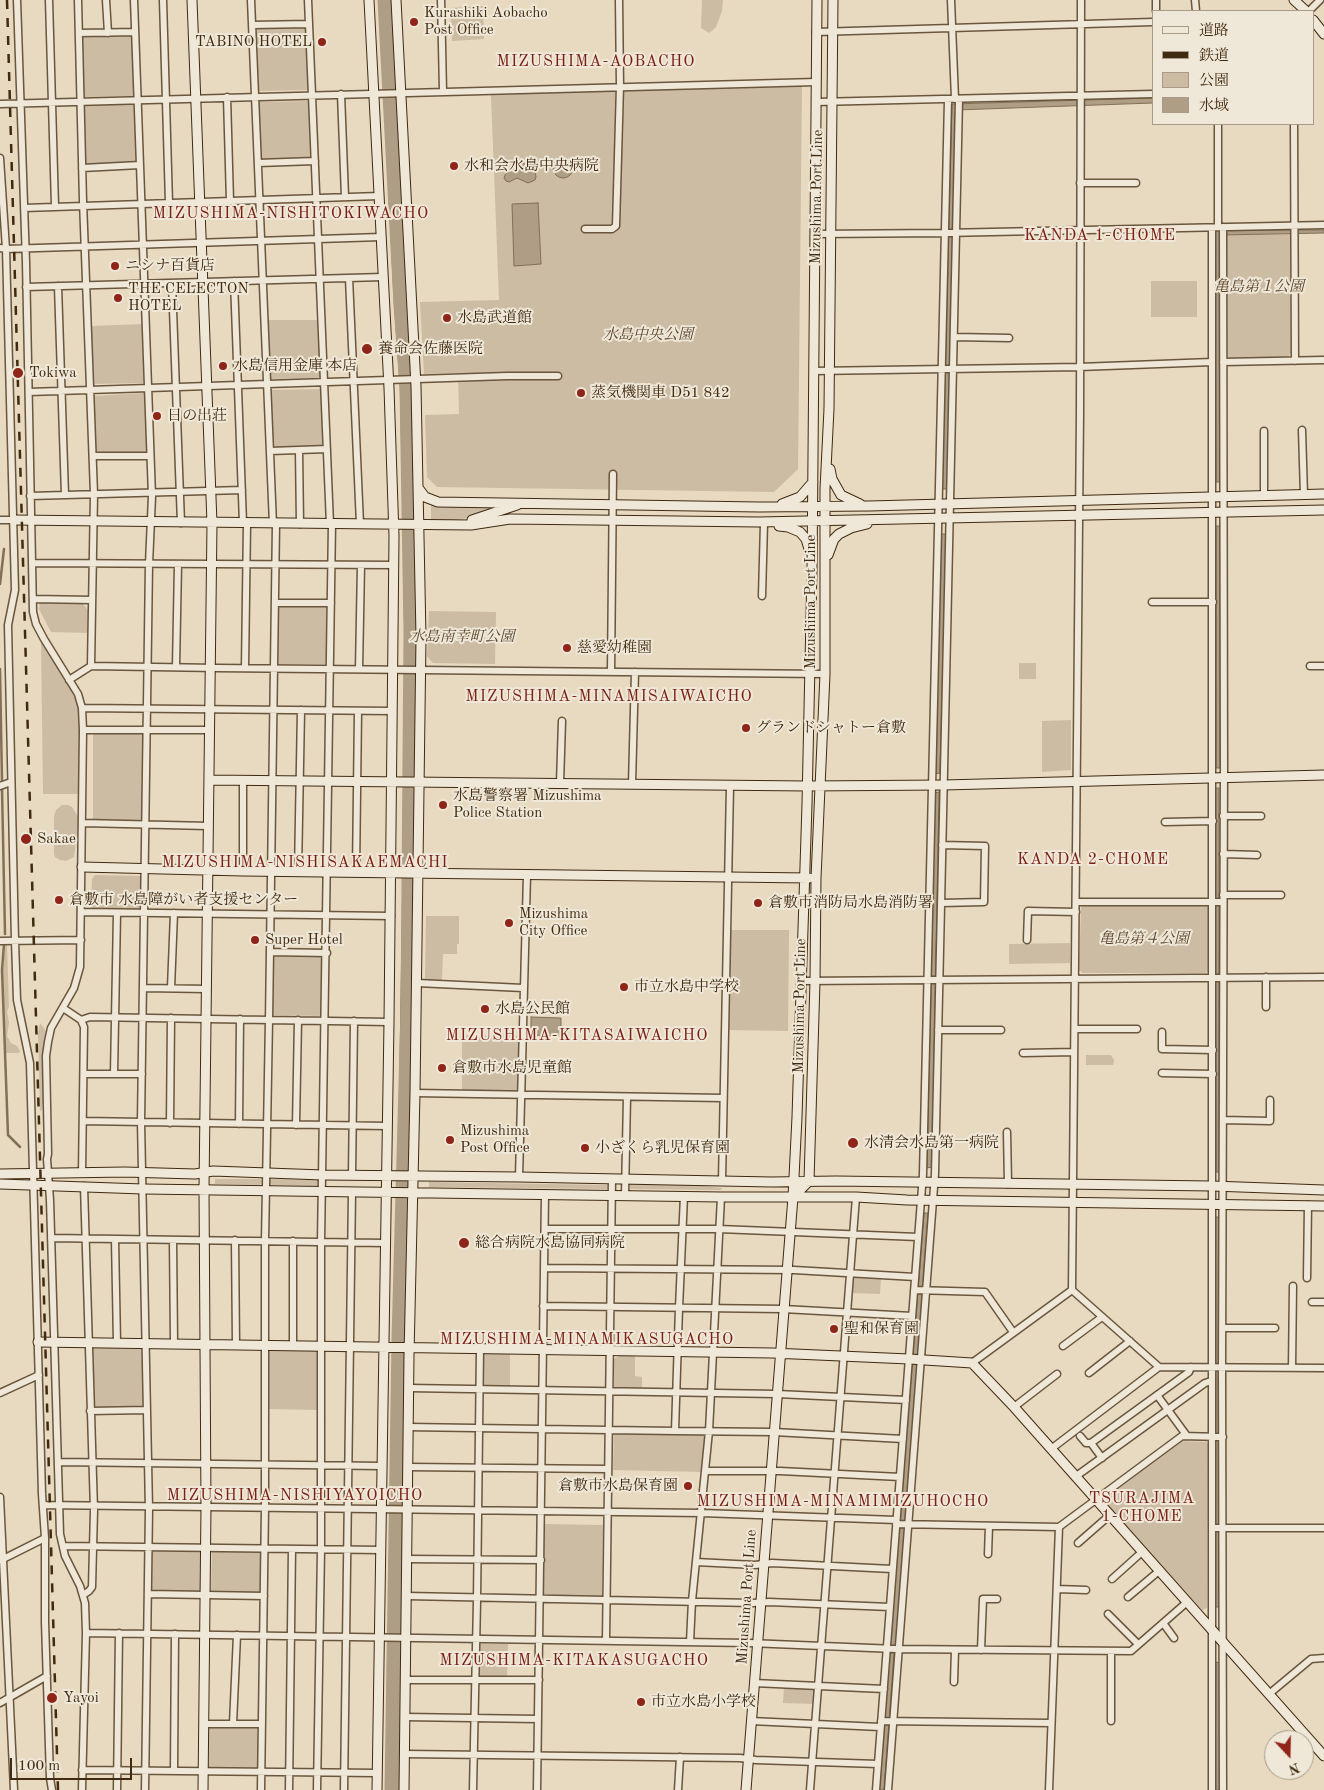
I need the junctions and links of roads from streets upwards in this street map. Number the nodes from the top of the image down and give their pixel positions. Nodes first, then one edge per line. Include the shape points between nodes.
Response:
1 (17, 0) edge
2 (49, 0) edge
3 (78, 0) edge
4 (106, 0) edge
5 (134, 0) edge
6 (163, 0) edge
7 (192, 0) edge
8 (251, 0) edge
9 (308, 0) edge
10 (369, 0) edge
11 (396, 0) edge
12 (440, 0) edge
13 (619, 0) edge
14 (817, 0) edge
15 (833, 0) edge
16 (951, 0) edge
17 (1081, 0) edge
18 (1294, 0) edge
19 (1320, 0) edge
20 (1303, 8) edge
21 (1314, 21) edge
22 (1152, 22) edge
23 (309, 24) junction
24 (1081, 24) junction
25 (252, 25) junction
26 (952, 28) junction
27 (135, 32) junction
28 (816, 32) junction
29 (833, 32) junction
30 (108, 33) junction
31 (79, 34) junction
32 (1324, 34) edge
33 (816, 82) junction
34 (620, 86) junction
35 (443, 91) junction
36 (396, 92) junction
37 (378, 93) junction
38 (341, 94) junction
39 (1152, 94) edge
40 (312, 95) junction
41 (255, 96) junction
42 (227, 97) junction
43 (196, 98) junction
44 (166, 99) junction
45 (138, 100) junction
46 (955, 100) junction
47 (1080, 100) junction
48 (81, 101) junction
49 (52, 102) junction
50 (816, 102) junction
51 (832, 102) junction
52 (20, 103) junction
53 (0, 104) edge
54 (1218, 125) edge
55 (1294, 125) edge
56 (0, 158) edge
57 (315, 161) junction
58 (258, 163) junction
59 (140, 165) junction
60 (82, 168) junction
61 (1080, 182) junction
62 (1136, 183) dead end
63 (379, 196) junction
64 (345, 197) junction
65 (316, 199) junction
66 (260, 201) junction
67 (201, 202) junction
68 (230, 202) junction
69 (141, 203) junction
70 (169, 203) junction
71 (84, 205) junction
72 (55, 206) junction
73 (24, 208) junction
74 (1324, 225) edge
75 (585, 229) dead end
76 (1080, 229) junction
77 (1220, 229) junction
78 (1294, 230) junction
79 (950, 233) junction
80 (815, 234) junction
81 (830, 234) junction
82 (381, 237) junction
83 (318, 239) junction
84 (262, 240) junction
85 (202, 242) junction
86 (143, 244) junction
87 (86, 246) junction
88 (3, 248) edge
89 (26, 248) junction
90 (383, 277) junction
91 (320, 278) junction
92 (349, 278) junction
93 (263, 280) junction
94 (234, 281) junction
95 (203, 282) junction
96 (172, 283) junction
97 (144, 284) junction
98 (87, 285) junction
99 (58, 286) junction
100 (26, 287) junction
101 (954, 337) junction
102 (1009, 338) dead end
103 (1324, 360) edge
104 (1295, 361) junction
105 (1218, 363) junction
106 (1079, 367) junction
107 (947, 369) junction
108 (814, 371) junction
109 (829, 371) junction
110 (558, 376) dead end
111 (388, 380) junction
112 (413, 380) junction
113 (354, 382) junction
114 (325, 383) junction
115 (267, 384) junction
116 (238, 385) junction
117 (208, 386) junction
118 (177, 387) junction
119 (148, 388) junction
120 (91, 390) junction
121 (61, 391) junction
122 (29, 392) junction
123 (1302, 430) dead end
124 (1264, 431) dead end
125 (327, 449) junction
126 (298, 450) junction
127 (270, 451) junction
128 (828, 454) junction
129 (93, 456) junction
130 (150, 456) junction
131 (613, 474) dead end
132 (813, 482) junction
133 (419, 488) junction
134 (242, 490) junction
135 (180, 491) junction
136 (211, 491) junction
137 (152, 492) junction
138 (94, 494) junction
139 (1304, 494) junction
140 (1324, 494) edge
141 (65, 495) junction
142 (30, 496) junction
143 (1264, 496) junction
144 (1213, 497) junction
145 (1223, 497) junction
146 (1078, 500) junction
147 (522, 503) junction
148 (612, 504) junction
149 (938, 504) junction
150 (950, 504) junction
151 (869, 506) junction
152 (759, 507) junction
153 (813, 507) junction
154 (825, 507) junction
155 (1324, 510) edge
156 (1223, 513) junction
157 (1212, 514) junction
158 (1078, 516) junction
159 (938, 519) junction
160 (950, 519) junction
161 (0, 520) edge
162 (14, 520) junction
163 (30, 520) junction
164 (884, 520) junction
165 (93, 521) junction
166 (612, 521) junction
167 (813, 521) junction
168 (825, 521) junction
169 (151, 522) junction
170 (181, 523) junction
171 (212, 523) junction
172 (761, 523) junction
173 (245, 524) junction
174 (274, 524) junction
175 (300, 524) junction
176 (331, 524) junction
177 (360, 524) junction
178 (398, 525) junction
179 (416, 525) junction
180 (455, 525) junction
181 (32, 562) junction
182 (92, 563) junction
183 (149, 564) junction
184 (178, 564) junction
185 (212, 564) junction
186 (247, 564) junction
187 (275, 565) junction
188 (332, 565) junction
189 (360, 565) junction
190 (394, 565) junction
191 (812, 569) junction
192 (826, 569) junction
193 (942, 577) junction
194 (762, 596) dead end
195 (33, 599) junction
196 (92, 600) junction
197 (1152, 602) dead end
198 (1212, 602) junction
199 (275, 603) junction
200 (331, 603) junction
201 (941, 656) junction
202 (91, 666) junction
203 (1310, 666) dead end
204 (1324, 666) edge
205 (148, 667) junction
206 (176, 668) junction
207 (210, 668) junction
208 (245, 668) junction
209 (274, 669) junction
210 (330, 669) junction
211 (359, 669) junction
212 (393, 670) junction
213 (418, 670) junction
214 (611, 672) junction
215 (635, 672) junction
216 (809, 673) junction
217 (825, 674) junction
218 (69, 680) junction
219 (82, 708) junction
220 (147, 709) junction
221 (210, 709) junction
222 (274, 709) junction
223 (301, 710) junction
224 (330, 710) junction
225 (358, 711) junction
226 (392, 711) junction
227 (562, 721) dead end
228 (83, 730) junction
229 (147, 730) junction
230 (209, 730) junction
231 (1324, 775) edge
232 (1218, 778) junction
233 (209, 780) junction
234 (243, 780) junction
235 (272, 781) junction
236 (300, 781) junction
237 (329, 781) junction
238 (357, 781) junction
239 (392, 781) junction
240 (1076, 781) junction
241 (11, 782) junction
242 (416, 782) junction
243 (560, 783) junction
244 (632, 784) junction
245 (931, 784) junction
246 (944, 784) junction
247 (820, 785) junction
248 (0, 786) edge
249 (730, 786) junction
250 (807, 786) junction
251 (1223, 816) junction
252 (1261, 816) dead end
253 (1213, 821) junction
254 (83, 822) junction
255 (1165, 822) dead end
256 (145, 824) junction
257 (208, 826) junction
258 (942, 845) junction
259 (1223, 854) junction
260 (1257, 855) dead end
261 (82, 867) junction
262 (145, 869) junction
263 (208, 870) junction
264 (243, 871) junction
265 (271, 872) junction
266 (298, 872) junction
267 (328, 872) junction
268 (356, 872) junction
269 (391, 873) junction
270 (415, 873) junction
271 (526, 875) junction
272 (728, 877) junction
273 (804, 878) junction
274 (816, 878) junction
275 (935, 892) junction
276 (1281, 895) dead end
277 (1219, 901) junction
278 (1076, 902) junction
279 (941, 903) junction
280 (81, 912) junction
281 (1076, 912) junction
282 (117, 913) junction
283 (144, 913) junction
284 (174, 913) junction
285 (207, 914) junction
286 (270, 914) junction
287 (327, 915) junction
288 (390, 916) junction
289 (81, 940) junction
290 (1028, 940) dead end
291 (0, 941) edge
292 (15, 941) junction
293 (270, 952) junction
294 (327, 953) junction
295 (1324, 977) edge
296 (1218, 978) junction
297 (1266, 978) junction
298 (1075, 979) junction
299 (933, 980) junction
300 (801, 981) junction
301 (815, 981) junction
302 (417, 983) junction
303 (144, 988) junction
304 (171, 988) junction
305 (523, 988) junction
306 (207, 989) junction
307 (63, 1008) junction
308 (1266, 1008) dead end
309 (114, 1018) junction
310 (144, 1018) junction
311 (171, 1018) junction
312 (206, 1019) junction
313 (240, 1019) junction
314 (81, 1020) junction
315 (269, 1020) junction
316 (298, 1020) junction
317 (325, 1021) junction
318 (354, 1022) junction
319 (389, 1022) junction
320 (1075, 1029) junction
321 (1137, 1029) dead end
322 (938, 1030) junction
323 (1001, 1030) dead end
324 (1162, 1032) dead end
325 (1213, 1050) junction
326 (1074, 1052) junction
327 (1023, 1053) dead end
328 (1162, 1073) dead end
329 (84, 1074) junction
330 (114, 1074) junction
331 (142, 1074) junction
332 (1213, 1074) junction
333 (415, 1092) junction
334 (520, 1094) junction
335 (627, 1097) junction
336 (723, 1098) junction
337 (1270, 1100) dead end
338 (1224, 1120) junction
339 (83, 1121) junction
340 (141, 1122) junction
341 (170, 1123) junction
342 (205, 1123) junction
343 (239, 1124) junction
344 (267, 1124) junction
345 (296, 1125) junction
346 (324, 1125) junction
347 (352, 1126) junction
348 (387, 1126) junction
349 (1008, 1132) dead end
350 (204, 1172) junction
351 (266, 1172) junction
352 (82, 1173) junction
353 (142, 1173) junction
354 (0, 1174) edge
355 (32, 1174) junction
356 (48, 1174) junction
357 (323, 1175) junction
358 (352, 1175) junction
359 (386, 1175) junction
360 (406, 1175) junction
361 (519, 1177) junction
362 (612, 1179) junction
363 (626, 1179) junction
364 (722, 1181) junction
365 (809, 1181) junction
366 (793, 1182) junction
367 (922, 1182) junction
368 (935, 1183) junction
369 (0, 1184) edge
370 (1008, 1184) junction
371 (33, 1185) junction
372 (1073, 1185) junction
373 (49, 1186) junction
374 (84, 1186) junction
375 (1212, 1186) junction
376 (1223, 1186) junction
377 (143, 1189) junction
378 (204, 1189) junction
379 (1324, 1190) edge
380 (266, 1191) junction
381 (323, 1192) junction
382 (352, 1192) junction
383 (386, 1192) junction
384 (406, 1193) junction
385 (545, 1194) junction
386 (611, 1195) junction
387 (625, 1195) junction
388 (684, 1196) junction
389 (721, 1197) junction
390 (793, 1197) junction
391 (856, 1197) junction
392 (921, 1200) junction
393 (933, 1200) junction
394 (1073, 1202) junction
395 (1211, 1204) junction
396 (1223, 1204) junction
397 (1308, 1205) junction
398 (1324, 1206) edge
399 (545, 1229) junction
400 (611, 1229) junction
401 (682, 1229) junction
402 (719, 1229) junction
403 (790, 1231) junction
404 (853, 1234) junction
405 (918, 1237) junction
406 (51, 1238) junction
407 (86, 1239) junction
408 (115, 1239) junction
409 (144, 1239) junction
410 (173, 1240) junction
411 (204, 1240) junction
412 (235, 1240) junction
413 (264, 1241) junction
414 (293, 1241) junction
415 (322, 1242) junction
416 (352, 1242) junction
417 (385, 1243) junction
418 (544, 1268) junction
419 (610, 1268) junction
420 (681, 1269) junction
421 (717, 1270) junction
422 (787, 1270) junction
423 (850, 1273) junction
424 (915, 1277) junction
425 (1307, 1278) dead end
426 (1293, 1286) dead end
427 (1072, 1290) junction
428 (920, 1291) junction
429 (1312, 1302) dead end
430 (1324, 1302) edge
431 (543, 1306) junction
432 (610, 1307) junction
433 (679, 1308) junction
434 (715, 1308) junction
435 (783, 1309) junction
436 (847, 1312) junction
437 (912, 1316) junction
438 (1102, 1317) junction
439 (1222, 1328) junction
440 (1275, 1328) dead end
441 (1013, 1332) junction
442 (1130, 1341) junction
443 (38, 1342) junction
444 (54, 1342) junction
445 (89, 1343) junction
446 (117, 1343) junction
447 (146, 1343) junction
448 (174, 1344) junction
449 (204, 1344) junction
450 (236, 1344) junction
451 (264, 1345) junction
452 (293, 1345) junction
453 (322, 1346) junction
454 (351, 1346) junction
455 (1063, 1346) dead end
456 (388, 1347) junction
457 (406, 1347) junction
458 (480, 1348) junction
459 (542, 1349) junction
460 (609, 1350) junction
461 (678, 1351) junction
462 (713, 1352) junction
463 (780, 1353) junction
464 (844, 1356) junction
465 (915, 1359) junction
466 (972, 1363) junction
467 (1160, 1367) junction
468 (1191, 1367) junction
469 (1217, 1367) junction
470 (1292, 1368) junction
471 (1324, 1368) edge
472 (1090, 1373) dead end
473 (1057, 1374) dead end
474 (39, 1375) junction
475 (1211, 1381) junction
476 (409, 1388) junction
477 (479, 1389) junction
478 (542, 1391) junction
479 (609, 1392) junction
480 (676, 1393) junction
481 (711, 1393) junction
482 (0, 1394) edge
483 (777, 1394) junction
484 (1157, 1395) junction
485 (841, 1398) junction
486 (906, 1400) junction
487 (1014, 1407) junction
488 (147, 1410) junction
489 (1168, 1410) junction
490 (90, 1411) junction
491 (408, 1427) junction
492 (478, 1428) junction
493 (542, 1429) junction
494 (608, 1430) junction
495 (675, 1431) junction
496 (709, 1431) junction
497 (774, 1432) junction
498 (838, 1436) junction
499 (1080, 1436) dead end
500 (1187, 1436) junction
501 (1217, 1436) junction
502 (1091, 1442) junction
503 (907, 1444) junction
504 (1050, 1449) junction
505 (1102, 1458) junction
506 (58, 1462) junction
507 (92, 1462) junction
508 (147, 1463) junction
509 (206, 1463) junction
510 (265, 1464) junction
511 (321, 1465) junction
512 (348, 1466) junction
513 (382, 1466) junction
514 (408, 1467) junction
515 (478, 1467) junction
516 (542, 1468) junction
517 (608, 1468) junction
518 (706, 1471) junction
519 (771, 1472) junction
520 (835, 1474) junction
521 (900, 1477) junction
522 (1075, 1477) junction
523 (0, 1498) edge
524 (1096, 1500) junction
525 (44, 1505) junction
526 (59, 1505) junction
527 (93, 1505) junction
528 (148, 1505) junction
529 (206, 1506) junction
530 (265, 1507) junction
531 (320, 1508) junction
532 (348, 1508) junction
533 (385, 1509) junction
534 (403, 1509) junction
535 (478, 1510) junction
536 (541, 1511) junction
537 (607, 1512) junction
538 (702, 1512) junction
539 (768, 1515) junction
540 (1110, 1516) junction
541 (831, 1517) junction
542 (897, 1522) junction
543 (907, 1524) junction
544 (989, 1526) junction
545 (1059, 1527) junction
546 (1218, 1528) junction
547 (1324, 1528) edge
548 (45, 1538) junction
549 (1078, 1543) dead end
550 (63, 1546) junction
551 (92, 1546) junction
552 (148, 1547) junction
553 (205, 1548) junction
554 (264, 1549) junction
555 (292, 1549) junction
556 (321, 1550) junction
557 (348, 1550) junction
558 (381, 1550) junction
559 (1142, 1552) junction
560 (988, 1554) dead end
561 (2, 1559) edge
562 (407, 1559) junction
563 (477, 1559) junction
564 (540, 1560) junction
565 (696, 1562) junction
566 (764, 1564) junction
567 (826, 1566) junction
568 (892, 1569) junction
569 (1159, 1571) junction
570 (1112, 1578) dead end
571 (1056, 1589) junction
572 (1086, 1590) dead end
573 (148, 1594) junction
574 (83, 1595) junction
575 (205, 1595) junction
576 (264, 1596) junction
577 (406, 1596) junction
578 (477, 1597) junction
579 (1128, 1597) dead end
580 (540, 1598) junction
581 (606, 1599) junction
582 (998, 1599) dead end
583 (692, 1601) junction
584 (761, 1602) junction
585 (1186, 1602) junction
586 (824, 1604) junction
587 (890, 1607) junction
588 (1108, 1614) dead end
589 (1163, 1623) junction
590 (1212, 1630) junction
591 (86, 1632) junction
592 (119, 1633) junction
593 (147, 1634) junction
594 (175, 1634) junction
595 (205, 1635) junction
596 (237, 1635) junction
597 (263, 1636) junction
598 (291, 1636) junction
599 (319, 1637) junction
600 (346, 1637) junction
601 (383, 1638) junction
602 (402, 1638) junction
603 (1174, 1638) dead end
604 (476, 1639) junction
605 (540, 1640) junction
606 (606, 1640) junction
607 (690, 1642) junction
608 (1223, 1642) junction
609 (758, 1643) junction
610 (821, 1644) junction
611 (1138, 1644) junction
612 (893, 1649) junction
613 (954, 1650) junction
614 (981, 1650) junction
615 (1054, 1651) junction
616 (1111, 1651) junction
617 (1324, 1658) edge
618 (47, 1676) junction
619 (406, 1680) junction
620 (475, 1680) junction
621 (539, 1680) junction
622 (954, 1682) dead end
623 (754, 1683) junction
624 (818, 1687) junction
625 (884, 1689) junction
626 (1269, 1694) junction
627 (9, 1698) junction
628 (0, 1703) edge
629 (406, 1717) junction
630 (474, 1718) junction
631 (538, 1718) junction
632 (751, 1721) junction
633 (894, 1721) junction
634 (1110, 1721) dead end
635 (1051, 1723) junction
636 (204, 1724) junction
637 (233, 1724) junction
638 (262, 1724) junction
639 (816, 1724) junction
640 (881, 1724) junction
641 (405, 1754) junction
642 (474, 1756) junction
643 (537, 1756) junction
644 (1324, 1756) edge
645 (680, 1757) junction
646 (748, 1759) junction
647 (812, 1762) junction
648 (878, 1764) junction
649 (82, 1770) junction
650 (117, 1770) junction
651 (145, 1771) junction
652 (174, 1771) junction
653 (204, 1772) junction
654 (262, 1772) junction
655 (289, 1772) junction
656 (317, 1773) junction
657 (344, 1773) junction
658 (377, 1773) junction
659 (14, 1790) edge
660 (52, 1790) edge
661 (82, 1790) edge
662 (117, 1790) edge
663 (145, 1790) edge
664 (203, 1790) edge
665 (261, 1790) edge
666 (288, 1790) edge
667 (317, 1790) edge
668 (344, 1790) edge
669 (377, 1790) edge
670 (404, 1790) edge
671 (473, 1790) edge
672 (537, 1790) edge
673 (678, 1790) edge
674 (746, 1790) edge
675 (810, 1790) edge
676 (876, 1790) edge
677 (888, 1790) edge
678 (1049, 1790) edge
679 (1212, 1790) edge
680 (1223, 1790) edge

1 - 52 street
2 - 49 street
3 - 31 street
4 - 30 street
5 - 27 street
6 - 44 street
7 - 43 street
8 - 25 street
9 - 23 street
10 - 37 street
11 - 36 street
12 - 35 street
13 - 34 street
14 - 28 street, Mizushima Port Line
15 - 29 street, Mizushima Port Line
16 - 26 street
17 - 24 street
18 - 20 street
19 - 20 street
21 - 32 street
22 - 24 street
23 - 25 street
23 - 40 street
24 - 26 street
24 - 47 street
25 - 41 street
26 - 29 street
26 - 46 street
27 - 30 street
27 - 45 street
28 - 29 street
28 - 33 street, Mizushima Port Line
29 - 51 street, Mizushima Port Line
30 - 31 street
31 - 48 street
33 - 34 street
33 - 50 street, Mizushima Port Line
34 - 35 street
34 - 75 street via 616,226 612,229
35 - 36 street
36 - 37 street
36 - 112 street
37 - 38 street
37 - 63 street
38 - 40 street
38 - 64 street
39 - 47 street
40 - 41 street
40 - 57 street
41 - 42 street
41 - 58 street
42 - 43 street
42 - 68 street
43 - 44 street
43 - 67 street
44 - 45 street
44 - 70 street
45 - 48 street
45 - 59 street
46 - 47 street
46 - 51 street
46 - 79 street
46 - 79 street via 959,111
47 - 61 street
48 - 49 street
48 - 60 street
49 - 52 street
49 - 72 street
50 - 51 street
50 - 80 street, Mizushima Port Line
51 - 81 street, Mizushima Port Line
52 - 53 street
52 - 73 street
54 - 77 street
55 - 78 street
56 - 88 street
57 - 58 street
57 - 65 street
58 - 66 street
59 - 60 street
59 - 69 street
60 - 71 street
61 - 62 street
61 - 76 street
63 - 64 street
63 - 82 street
64 - 65 street
65 - 66 street
65 - 83 street
66 - 68 street
66 - 84 street
67 - 68 street
67 - 70 street
67 - 85 street
69 - 70 street
69 - 71 street
69 - 86 street
71 - 72 street
71 - 87 street
72 - 73 street
73 - 89 street
74 - 78 street
76 - 77 street
76 - 79 street
76 - 106 street
77 - 78 street
77 - 105 street
77 - 105 street
78 - 104 street
79 - 81 street
79 - 101 street
79 - 107 street
80 - 81 street
80 - 108 street, Mizushima Port Line
81 - 109 street, Mizushima Port Line
82 - 83 street
82 - 90 street
83 - 84 street
83 - 91 street
84 - 85 street
84 - 93 street
85 - 86 street
85 - 95 street
86 - 87 street
86 - 97 street
87 - 89 street
87 - 98 street
88 - 89 street
88 - 162 street
89 - 100 street
90 - 92 street
90 - 111 street
91 - 92 street
91 - 93 street
91 - 114 street
92 - 113 street
93 - 94 street
93 - 115 street
94 - 95 street
94 - 116 street
95 - 96 street
95 - 117 street
96 - 97 street
96 - 118 street
97 - 98 street
97 - 119 street
98 - 99 street
98 - 120 street
99 - 100 street
99 - 121 street
100 - 122 street
101 - 102 street
101 - 107 street
103 - 104 street
104 - 105 street
105 - 106 street
105 - 144 street
105 - 145 street
106 - 107 street
106 - 146 street
107 - 109 street
107 - 149 street
107 - 150 street
108 - 109 street
108 - 132 street, Mizushima Port Line
109 - 128 street, Mizushima Port Line
110 - 112 street
111 - 112 street
111 - 113 street
111 - 178 street
112 - 133 street
113 - 114 street
113 - 177 street
114 - 115 street
114 - 125 street
115 - 116 street
115 - 127 street
116 - 117 street
116 - 134 street
117 - 118 street
117 - 136 street
118 - 119 street
118 - 135 street
119 - 120 street
119 - 130 street
120 - 121 street
120 - 129 street
121 - 122 street
121 - 141 street
122 - 142 street
123 - 139 street
124 - 143 street
125 - 126 street
125 - 176 street
126 - 127 street
126 - 175 street
127 - 174 street
128 - 151 street via 832,479 840,494
128 - 154 street, Mizushima Port Line
129 - 130 street
129 - 138 street
130 - 137 street
131 - 148 street
132 - 152 street via 797,500
132 - 153 street, Mizushima Port Line
133 - 147 street via 425,497 438,502
133 - 179 street
134 - 136 street
134 - 173 street
135 - 136 street
135 - 137 street
135 - 170 street
136 - 171 street
137 - 138 street
137 - 169 street
138 - 141 street
138 - 165 street
139 - 140 street
139 - 143 street
141 - 142 street
142 - 163 street
143 - 145 street
144 - 145 street
144 - 146 street
144 - 157 street
145 - 156 street
146 - 150 street
146 - 158 street
147 - 148 street
147 - 180 street
148 - 152 street
148 - 166 street
149 - 150 street
149 - 151 street
149 - 159 street
150 - 160 street
151 - 154 street
152 - 153 street
153 - 154 street
153 - 167 street, Mizushima Port Line
154 - 168 street, Mizushima Port Line
155 - 156 street
156 - 157 street
156 - 232 street
157 - 158 street
157 - 198 street
158 - 160 street
158 - 240 street
159 - 160 street
159 - 164 street
159 - 193 street
160 - 193 street
161 - 162 street
162 - 163 street
162 - 241 street via 15,590 8,625
163 - 165 street
163 - 181 street
164 - 168 street
164 - 192 street via 839,534 834,539
165 - 169 street
165 - 182 street
166 - 172 street
166 - 180 street via 510,519
166 - 214 street
167 - 168 street
167 - 172 street
167 - 191 street, Mizushima Port Line
168 - 192 street, Mizushima Port Line
169 - 170 street
169 - 183 street
170 - 171 street
171 - 173 street
171 - 185 street
172 - 191 street via 800,532 808,543
172 - 194 street
173 - 174 street
173 - 186 street
174 - 175 street
174 - 187 street
175 - 176 street
176 - 177 street
176 - 188 street
177 - 178 street
178 - 179 street
178 - 190 street
179 - 180 street
179 - 213 street
181 - 182 street
181 - 195 street
182 - 183 street
182 - 196 street
183 - 184 street
183 - 205 street
184 - 185 street
184 - 206 street
185 - 186 street
185 - 207 street
186 - 187 street
186 - 208 street
187 - 188 street
187 - 199 street
188 - 189 street
188 - 200 street
189 - 190 street
189 - 211 street
190 - 212 street
191 - 216 street, Mizushima Port Line
192 - 217 street, Mizushima Port Line
193 - 201 street
193 - 201 street
195 - 196 street
195 - 218 street via 36,624
196 - 202 street
197 - 198 street
198 - 232 street
199 - 200 street
199 - 209 street
200 - 210 street
201 - 245 street
201 - 246 street
202 - 205 street
202 - 218 street
203 - 204 street
205 - 206 street
205 - 220 street
206 - 207 street
207 - 208 street
207 - 221 street
208 - 209 street
209 - 210 street
209 - 222 street
210 - 211 street
210 - 224 street
211 - 212 street
212 - 213 street
212 - 226 street
213 - 214 street
213 - 242 street
214 - 215 street
215 - 216 street
215 - 244 street
216 - 217 street
216 - 250 street, Mizushima Port Line
217 - 247 street, Mizushima Port Line
218 - 219 street
219 - 220 street
219 - 228 street
220 - 221 street
220 - 229 street
221 - 222 street
221 - 230 street
222 - 223 street
222 - 235 street
223 - 224 street
223 - 236 street
224 - 225 street
224 - 237 street
225 - 226 street
225 - 238 street
226 - 239 street
227 - 243 street
228 - 229 street
228 - 254 street
229 - 230 street
229 - 256 street
230 - 233 street
231 - 232 street
232 - 240 street
232 - 251 street
232 - 253 street
233 - 234 street
233 - 257 street
234 - 235 street
234 - 264 street
235 - 236 street
235 - 265 street
236 - 237 street
236 - 266 street
237 - 238 street
237 - 267 street
238 - 239 street
238 - 268 street
239 - 242 street
239 - 269 street
240 - 246 street
240 - 278 street
241 - 248 street
241 - 292 street
242 - 243 street
242 - 270 street
243 - 244 street
244 - 249 street
245 - 246 street
245 - 247 street
245 - 275 street
246 - 258 street
247 - 250 street
247 - 274 street, Mizushima Port Line
249 - 250 street
249 - 272 street
250 - 273 street, Mizushima Port Line
251 - 252 street
251 - 259 street
253 - 255 street
253 - 277 street
254 - 256 street
254 - 261 street
256 - 257 street
256 - 262 street
257 - 263 street
258 - 275 street
258 - 279 street via 985,846 984,902
259 - 260 street
259 - 277 street
261 - 262 street
261 - 280 street
262 - 263 street
262 - 283 street
263 - 264 street
263 - 285 street
264 - 265 street
265 - 266 street
265 - 286 street
266 - 267 street
267 - 268 street
267 - 287 street
268 - 269 street
269 - 270 street
269 - 288 street
270 - 271 street
270 - 302 street
271 - 272 street
271 - 305 street
272 - 273 street
272 - 336 street
273 - 274 street
273 - 300 street, Mizushima Port Line
274 - 301 street, Mizushima Port Line
275 - 279 street
275 - 299 street
276 - 277 street
277 - 278 street
277 - 296 street
277 - 296 street
278 - 281 street
279 - 299 street
280 - 282 street
280 - 289 street
281 - 290 street via 1028,911
281 - 298 street
282 - 283 street
282 - 309 street
283 - 284 street
283 - 303 street
284 - 285 street
284 - 304 street
285 - 286 street
285 - 306 street
286 - 287 street
286 - 293 street
287 - 288 street
287 - 294 street
288 - 319 street
289 - 292 street
289 - 307 street via 80,967 74,988
291 - 292 street
292 - 355 street via 17,1000 30,1063
293 - 294 street
293 - 315 street
294 - 317 street
295 - 297 street
296 - 297 street
296 - 298 street
296 - 325 street
296 - 338 street
297 - 308 street
298 - 299 street
298 - 320 street
299 - 301 street
299 - 322 street
299 - 367 street
300 - 301 street
300 - 366 street, Mizushima Port Line
301 - 365 street, Mizushima Port Line
302 - 305 street
302 - 333 street
303 - 304 street
303 - 310 street
304 - 306 street
305 - 334 street
306 - 312 street
307 - 314 street
307 - 356 street via 51,1028 47,1049
309 - 310 street
309 - 314 street
309 - 330 street
310 - 311 street
310 - 331 street
311 - 312 street
311 - 341 street
312 - 313 street
312 - 342 street
313 - 315 street
313 - 343 street
314 - 329 street via 84,1027
315 - 316 street
315 - 344 street
316 - 317 street
316 - 345 street
317 - 318 street
317 - 346 street
318 - 319 street
318 - 347 street
319 - 348 street
320 - 321 street
320 - 326 street
322 - 323 street
322 - 368 street
324 - 325 street via 1162,1050
325 - 332 street
326 - 327 street
326 - 372 street
328 - 332 street
329 - 330 street
329 - 339 street
330 - 331 street
331 - 340 street
332 - 375 street
333 - 334 street
333 - 360 street
334 - 335 street
334 - 361 street
335 - 336 street
335 - 363 street
336 - 364 street
337 - 338 street via 1270,1121
338 - 376 street
339 - 340 street
339 - 352 street
340 - 341 street
340 - 353 street
341 - 342 street
342 - 343 street
342 - 350 street
343 - 344 street
344 - 345 street
344 - 351 street
345 - 346 street
346 - 347 street
346 - 357 street
347 - 348 street
347 - 358 street
348 - 359 street
349 - 370 street
350 - 351 street
350 - 353 street
350 - 378 street
351 - 357 street
351 - 380 street
352 - 353 street
352 - 356 street
353 - 377 street
354 - 355 street
355 - 356 street
355 - 371 street
356 - 373 street
357 - 358 street
357 - 381 street
358 - 359 street
359 - 360 street
359 - 383 street
360 - 361 street
360 - 384 street
361 - 362 street
362 - 363 street
362 - 386 street
363 - 364 street
363 - 387 street
364 - 366 street
365 - 366 street
365 - 367 street
365 - 390 street
366 - 390 street, Mizushima Port Line
367 - 368 street
367 - 392 street
368 - 370 street
368 - 393 street
369 - 371 street
370 - 372 street
371 - 373 street
371 - 443 street
372 - 375 street
372 - 394 street
373 - 374 street
373 - 406 street
374 - 377 street
374 - 407 street
375 - 376 street
375 - 395 street
376 - 379 street
376 - 396 street
377 - 378 street
377 - 409 street
378 - 380 street
378 - 411 street
380 - 381 street
380 - 413 street
381 - 382 street
381 - 415 street
382 - 383 street
382 - 416 street
383 - 384 street
383 - 417 street
384 - 385 street
384 - 457 street
385 - 386 street
385 - 399 street
386 - 387 street
386 - 400 street
387 - 388 street
388 - 389 street
388 - 401 street
389 - 390 street
389 - 402 street
390 - 391 street
390 - 403 street, Mizushima Port Line
391 - 392 street
391 - 404 street
392 - 393 street
392 - 405 street
393 - 394 street
393 - 428 street
394 - 395 street
394 - 427 street
395 - 396 street
395 - 469 street
396 - 397 street
396 - 439 street
397 - 398 street
397 - 425 street
399 - 400 street
399 - 418 street
400 - 401 street
400 - 419 street
401 - 402 street
401 - 420 street
402 - 403 street
402 - 421 street
403 - 404 street
403 - 422 street, Mizushima Port Line
404 - 405 street
404 - 423 street
405 - 424 street
406 - 407 street
406 - 444 street
407 - 408 street
407 - 445 street
408 - 409 street
408 - 446 street
409 - 410 street
409 - 447 street
410 - 411 street
410 - 448 street
411 - 412 street
411 - 449 street
412 - 413 street
412 - 450 street
413 - 414 street
413 - 451 street
414 - 415 street
414 - 452 street
415 - 416 street
415 - 453 street
416 - 417 street
416 - 454 street
417 - 456 street
418 - 419 street
418 - 431 street
419 - 420 street
419 - 432 street
420 - 421 street
420 - 433 street
421 - 422 street
421 - 434 street
422 - 423 street
422 - 435 street, Mizushima Port Line
423 - 424 street
423 - 436 street
424 - 428 street
426 - 470 street
427 - 438 street
427 - 441 street
428 - 437 street
428 - 441 street via 985,1292
428 - 465 street
429 - 430 street
431 - 432 street
431 - 459 street
432 - 433 street
432 - 460 street
433 - 434 street
433 - 461 street
434 - 435 street
434 - 462 street
435 - 436 street
435 - 463 street, Mizushima Port Line
436 - 437 street
436 - 464 street
437 - 465 street
438 - 442 street
438 - 455 street
439 - 440 street
439 - 469 street
441 - 466 street
442 - 467 street
442 - 472 street
443 - 444 street
443 - 474 street
444 - 445 street
444 - 506 street
445 - 446 street
445 - 490 street
446 - 447 street
447 - 448 street
447 - 488 street
448 - 449 street
449 - 450 street
449 - 509 street
450 - 451 street
451 - 452 street
451 - 510 street
452 - 453 street
453 - 454 street
453 - 511 street
454 - 456 street
454 - 512 street
456 - 457 street
456 - 513 street
457 - 458 street
457 - 476 street
458 - 459 street
458 - 477 street
459 - 460 street
459 - 478 street
460 - 461 street
460 - 479 street
461 - 462 street
461 - 480 street
462 - 463 street
462 - 481 street
463 - 464 street
463 - 483 street, Mizushima Port Line
464 - 465 street
464 - 485 street
465 - 466 street
465 - 486 street
465 - 503 street
466 - 487 street
467 - 468 street
467 - 504 street
468 - 469 street
468 - 484 street via 1189,1372
469 - 470 street
469 - 475 street
469 - 501 street
470 - 471 street
473 - 487 street
474 - 482 street
474 - 525 street
475 - 489 street
475 - 501 street
476 - 477 street
476 - 491 street
477 - 478 street
477 - 492 street
478 - 479 street
478 - 493 street
479 - 480 street
479 - 494 street
480 - 481 street
480 - 495 street
481 - 483 street
481 - 496 street
483 - 485 street
483 - 497 street, Mizushima Port Line
484 - 489 street
484 - 502 street
485 - 486 street
485 - 498 street
486 - 503 street
487 - 504 street
488 - 490 street
488 - 508 street
489 - 500 street
489 - 505 street
490 - 507 street
491 - 492 street
491 - 514 street
492 - 493 street
492 - 515 street
493 - 494 street
493 - 516 street
494 - 495 street
494 - 517 street
495 - 496 street
496 - 497 street
496 - 518 street
497 - 498 street
497 - 519 street, Mizushima Port Line
498 - 503 street
498 - 520 street
499 - 502 street via 1086,1443
500 - 501 street
500 - 524 street via 1182,1436
501 - 546 street
501 - 546 street
502 - 505 street
503 - 521 street
503 - 543 street
504 - 522 street
505 - 522 street
506 - 507 street
506 - 526 street
507 - 508 street
507 - 527 street
508 - 509 street
508 - 528 street
509 - 510 street
509 - 529 street
510 - 511 street
510 - 530 street
511 - 512 street
511 - 531 street
512 - 513 street
512 - 532 street
513 - 533 street
514 - 515 street
514 - 534 street
515 - 516 street
515 - 535 street
516 - 517 street
516 - 536 street
517 - 537 street
518 - 519 street
518 - 538 street
519 - 520 street
519 - 539 street, Mizushima Port Line
520 - 521 street
520 - 541 street
521 - 542 street
522 - 524 street
523 - 561 street
524 - 540 street
524 - 545 street
525 - 526 street
525 - 548 street
526 - 527 street
526 - 550 street
527 - 528 street
527 - 551 street
528 - 529 street
528 - 552 street
529 - 530 street
529 - 553 street
530 - 531 street
530 - 554 street
531 - 532 street
531 - 556 street
532 - 533 street
532 - 557 street
533 - 534 street
533 - 558 street
534 - 535 street
534 - 562 street
535 - 536 street
535 - 563 street
536 - 537 street
536 - 564 street
537 - 538 street
537 - 581 street
538 - 539 street
538 - 565 street
539 - 541 street
539 - 566 street, Mizushima Port Line
540 - 549 street
540 - 559 street
541 - 542 street
541 - 567 street
542 - 543 street
542 - 568 street
543 - 544 street
543 - 612 street
544 - 545 street
544 - 560 street
545 - 571 street
546 - 547 street
546 - 590 street
546 - 608 street
548 - 561 street
548 - 618 street
550 - 551 street
550 - 574 street
551 - 552 street
551 - 574 street via 92,1587
552 - 553 street
552 - 573 street
553 - 554 street
553 - 575 street
554 - 555 street
554 - 576 street
555 - 556 street
555 - 598 street
556 - 557 street
556 - 599 street
557 - 558 street
557 - 600 street
558 - 601 street
559 - 569 street
559 - 570 street
561 - 627 street
562 - 563 street
562 - 577 street
563 - 564 street
563 - 578 street
564 - 580 street
565 - 566 street
565 - 583 street
566 - 567 street
566 - 584 street, Mizushima Port Line
567 - 568 street
567 - 586 street
568 - 587 street
569 - 579 street
569 - 585 street
571 - 572 street
571 - 615 street
573 - 575 street
573 - 593 street
574 - 591 street
575 - 576 street
575 - 595 street
576 - 597 street
577 - 578 street
577 - 602 street
578 - 580 street
578 - 604 street
580 - 581 street
580 - 605 street
581 - 583 street
581 - 606 street
582 - 614 street via 982,1599
583 - 584 street
583 - 607 street
584 - 586 street
584 - 609 street, Mizushima Port Line
585 - 589 street
585 - 590 street
586 - 587 street
586 - 610 street
587 - 612 street
588 - 611 street
589 - 603 street
589 - 611 street
590 - 608 street
590 - 679 street
591 - 592 street
591 - 649 street
592 - 593 street
592 - 650 street
593 - 594 street
593 - 651 street
594 - 595 street
594 - 652 street
595 - 596 street
595 - 636 street
596 - 597 street
596 - 637 street
597 - 598 street
597 - 638 street
598 - 599 street
598 - 655 street
599 - 600 street
599 - 656 street
600 - 601 street
600 - 657 street
601 - 602 street
601 - 658 street
602 - 604 street
602 - 619 street
604 - 605 street
604 - 620 street
605 - 606 street
605 - 621 street
606 - 607 street
607 - 609 street
608 - 626 street
608 - 680 street
609 - 610 street
609 - 623 street, Mizushima Port Line
610 - 612 street
610 - 624 street
611 - 616 street via 1131,1651
612 - 613 street
612 - 625 street
612 - 633 street
613 - 614 street
613 - 622 street
614 - 615 street
615 - 616 street
615 - 635 street
616 - 634 street
617 - 626 street via 1311,1659
618 - 627 street
618 - 660 street
619 - 620 street
619 - 629 street
620 - 621 street
620 - 630 street
621 - 631 street
623 - 624 street
623 - 632 street, Mizushima Port Line
624 - 625 street
624 - 639 street
625 - 640 street
626 - 644 street
627 - 628 street
627 - 659 street
629 - 630 street
629 - 641 street
630 - 631 street
630 - 642 street
631 - 643 street
632 - 639 street
632 - 646 street, Mizushima Port Line
633 - 635 street
633 - 640 street
633 - 677 street
635 - 678 street
636 - 637 street
636 - 653 street
637 - 638 street
638 - 654 street
639 - 640 street
639 - 647 street
640 - 648 street
641 - 642 street
641 - 670 street
642 - 643 street
642 - 671 street
643 - 645 street
643 - 672 street
645 - 646 street
645 - 673 street
646 - 647 street
646 - 674 street, Mizushima Port Line
647 - 648 street
647 - 675 street
648 - 676 street
649 - 650 street
649 - 661 street
650 - 651 street
650 - 662 street
651 - 652 street
651 - 663 street
652 - 653 street
653 - 654 street
653 - 664 street
654 - 655 street
654 - 665 street
655 - 656 street
655 - 666 street
656 - 657 street
656 - 667 street
657 - 658 street
657 - 668 street
658 - 669 street

